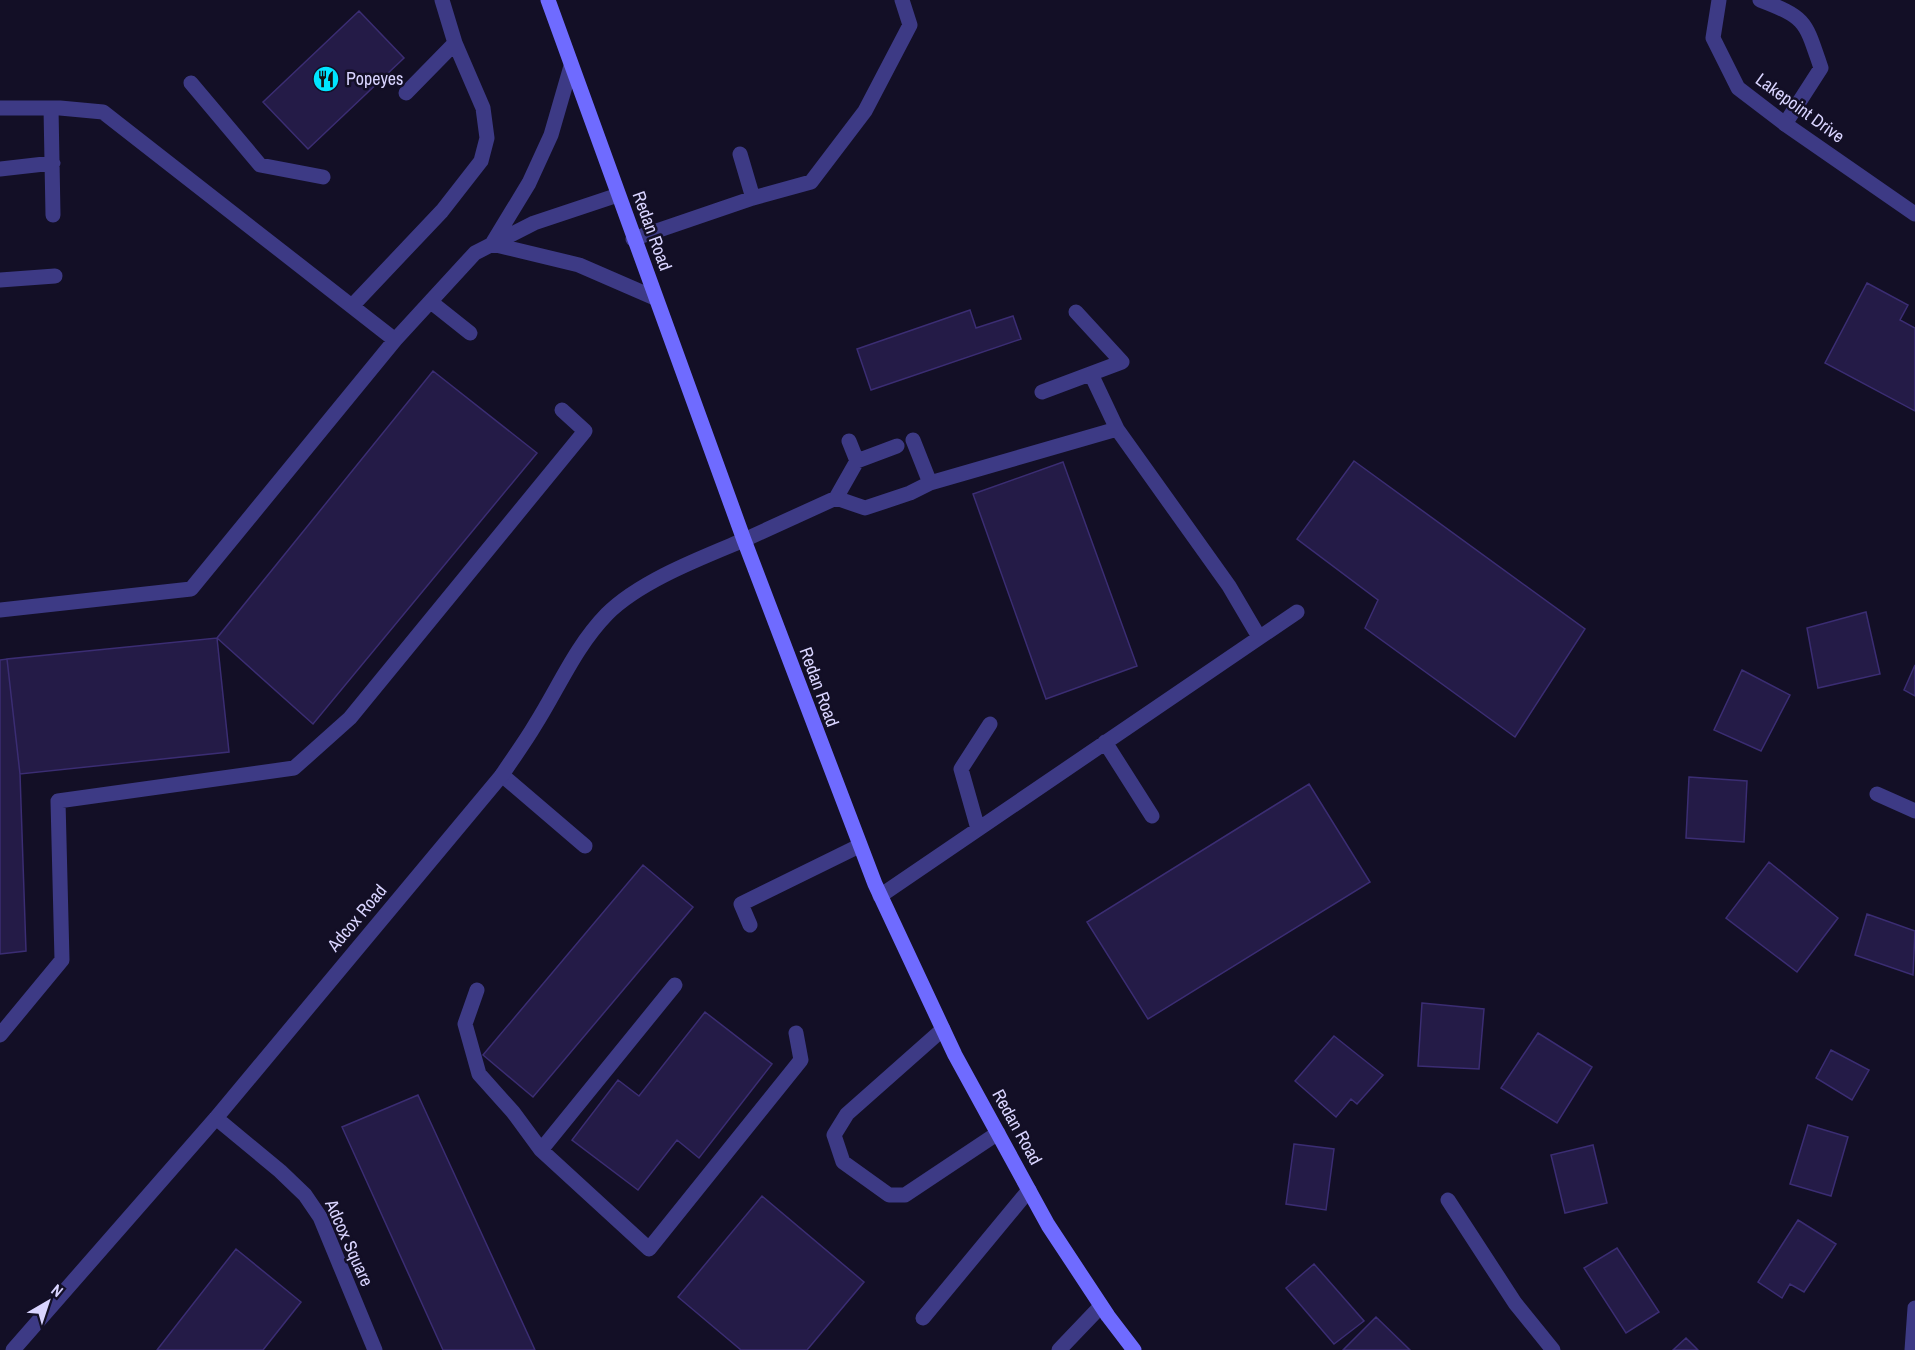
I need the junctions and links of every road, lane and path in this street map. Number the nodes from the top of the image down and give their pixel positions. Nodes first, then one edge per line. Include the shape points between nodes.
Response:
1 (442, 0) edge
2 (548, 0) edge
3 (902, 0) edge
4 (1719, 0) edge
5 (1760, 0) edge
6 (455, 43) junction
7 (570, 66) junction
8 (191, 83) dead end
9 (406, 93) dead end
10 (0, 108) edge
11 (51, 108) junction
12 (1785, 124) junction
13 (740, 154) dead end
14 (52, 163) junction
15 (0, 169) edge
16 (322, 177) dead end
17 (618, 195) junction
18 (753, 198) junction
19 (1915, 214) edge
20 (53, 215) dead end
21 (633, 239) junction
22 (492, 244) junction
23 (55, 276) dead end
24 (0, 280) edge
25 (655, 298) junction
26 (431, 302) junction
27 (352, 306) junction
28 (1076, 312) dead end
29 (470, 333) dead end
30 (395, 340) junction
31 (1090, 374) junction
32 (1042, 392) dead end
33 (562, 410) dead end
34 (1117, 429) junction
35 (913, 440) dead end
36 (849, 441) dead end
37 (897, 446) dead end
38 (857, 461) junction
39 (930, 483) junction
40 (836, 498) junction
41 (744, 540) junction
42 (0, 609) edge
43 (1297, 612) dead end
44 (1259, 637) junction
45 (990, 724) dead end
46 (1106, 742) junction
47 (502, 775) junction
48 (1877, 794) dead end
49 (1915, 811) edge
50 (1152, 816) dead end
51 (978, 829) junction
52 (585, 846) dead end
53 (859, 846) junction
54 (880, 896) junction
55 (750, 925) dead end
56 (675, 985) dead end
57 (477, 990) dead end
58 (943, 1029) junction
59 (795, 1033) dead end
60 (0, 1035) edge
61 (216, 1118) junction
62 (998, 1133) junction
63 (541, 1150) junction
64 (1029, 1190) junction
65 (1448, 1200) dead end
66 (1101, 1306) junction
67 (1915, 1308) edge
68 (923, 1318) dead end
69 (13, 1350) edge
70 (375, 1350) edge
71 (1059, 1350) edge
72 (1134, 1350) edge
73 (1553, 1350) edge
74 (1912, 1350) edge

1 - 6 street
2 - 7 main road, Redan Road
3 - 18 street via 910,25 865,111 811,182
4 - 12 street, Lakepoint Drive via 1713,38 1738,87
5 - 12 street via 1806,24 1821,68
6 - 9 street
6 - 27 street via 483,108 487,138 481,161 442,211
7 - 17 main road, Redan Road
7 - 22 street via 551,135 529,183
8 - 16 street via 260,165
10 - 11 street
11 - 14 street
11 - 27 street via 103,112
12 - 19 street, Lakepoint Drive
13 - 18 street
14 - 15 street
14 - 20 street
17 - 21 main road, Redan Road
17 - 22 street via 534,223
18 - 21 street
21 - 25 main road, Redan Road
22 - 25 street via 587,267
22 - 26 street via 475,253
23 - 24 street
25 - 41 main road, Redan Road
26 - 29 street
26 - 30 street
27 - 30 street
28 - 31 street via 1122,362
30 - 42 street via 191,589
31 - 32 street
31 - 34 street
33 - 60 street via 585,431 350,718 294,768 58,801 62,960
34 - 39 street
34 - 44 street via 1229,586
35 - 39 street
36 - 38 street
37 - 38 street
38 - 40 street
39 - 40 street via 910,494 865,508
40 - 41 street, Adcox Road
41 - 47 street, Adcox Road via 686,565 608,612 576,650 535,726
41 - 53 main road, Redan Road
43 - 44 street
44 - 46 street
45 - 51 street via 961,769
46 - 50 street
46 - 51 street
47 - 52 street
47 - 61 street, Adcox Road
48 - 49 street
51 - 54 street
53 - 54 main road, Redan Road
53 - 55 street via 741,904
54 - 58 main road, Redan Road
56 - 63 street
57 - 63 street via 465,1024 479,1074
58 - 62 main road, Redan Road
58 - 62 street via 847,1114 834,1135 843,1162 889,1195 905,1195
59 - 63 street via 801,1060 650,1249
61 - 69 street, Adcox Road
61 - 70 street, Adcox Square via 305,1195 320,1217
62 - 64 main road, Redan Road
64 - 66 main road, Redan Road
64 - 68 street
65 - 73 street via 1515,1303
66 - 71 street
66 - 72 main road, Redan Road
67 - 74 street

